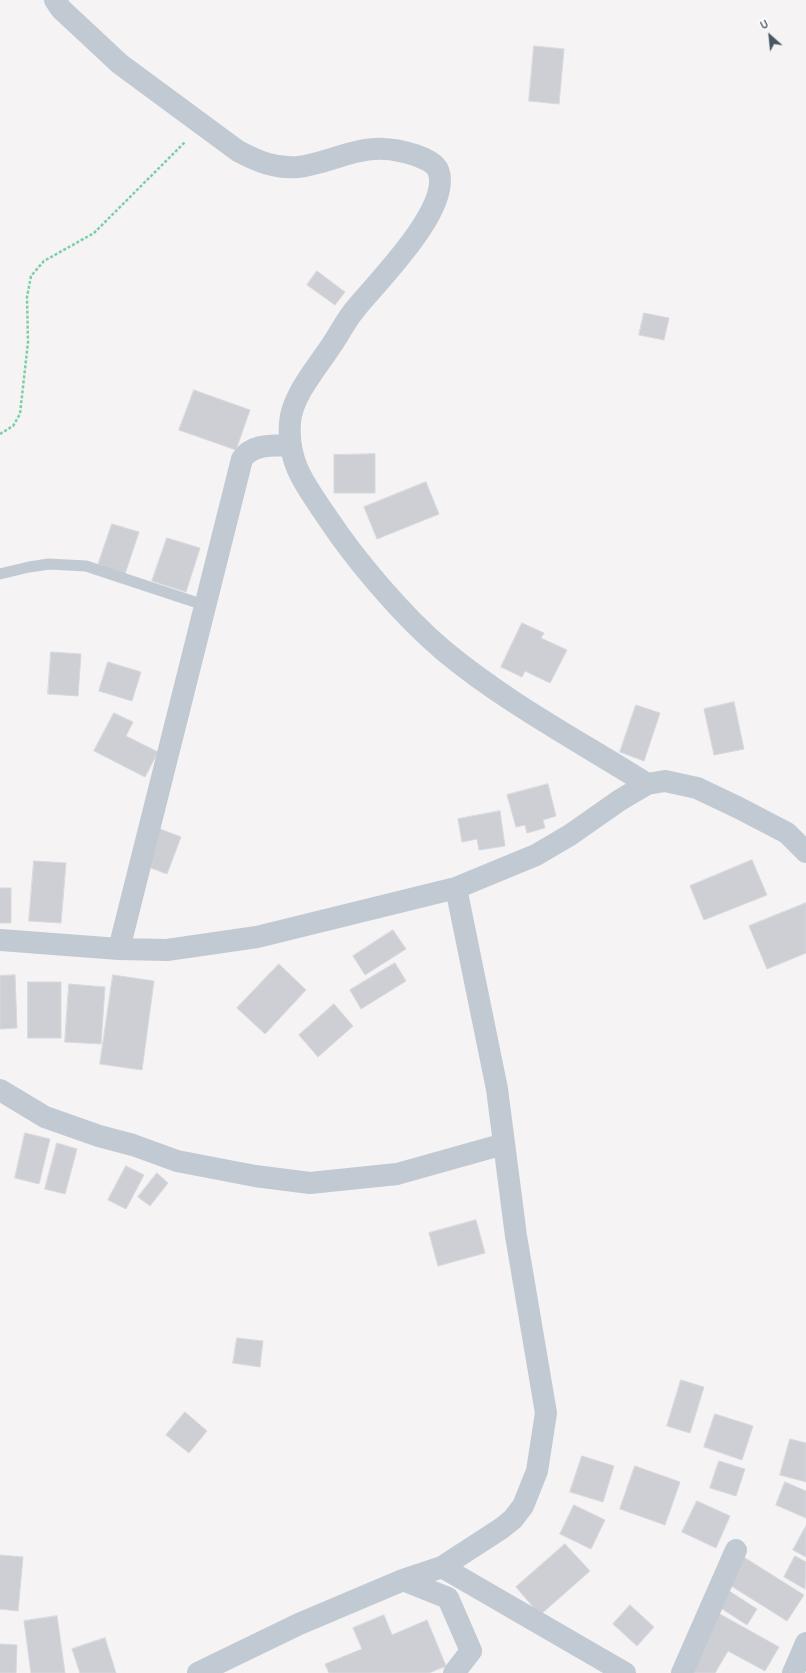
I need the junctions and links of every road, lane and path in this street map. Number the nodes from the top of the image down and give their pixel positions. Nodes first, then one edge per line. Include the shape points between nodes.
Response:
1 (55, 0) edge
2 (202, 125) junction
3 (0, 434) edge
4 (291, 445) junction
5 (0, 574) edge
6 (204, 605) junction
7 (647, 784) junction
8 (806, 852) edge
9 (456, 888) junction
10 (0, 940) edge
11 (119, 949) junction
12 (0, 1090) edge
13 (504, 1144) junction
14 (736, 1550) dead end
15 (442, 1567) junction
16 (403, 1580) junction
17 (806, 1643) edge
18 (198, 1673) edge
19 (454, 1673) edge
20 (625, 1673) edge
21 (682, 1673) edge
22 (794, 1673) edge

1 - 2 street via 61,9 120,64
2 - 3 path via 94,233 44,261 31,276 27,297 28,342 20,414 12,426
2 - 4 street via 238,151 260,163 277,167 298,167 383,149 419,156 434,164 437,169 439,195 430,212 404,254 355,309 297,398 289,421
4 - 6 street via 255,448 247,452 242,459
4 - 7 street via 296,468 336,531 385,590 442,649 490,686
5 - 6 lane via 29,566 49,564 86,566
6 - 11 street
7 - 8 street via 665,781 697,788 787,833
7 - 9 street via 536,855
9 - 11 street via 257,937 167,950
9 - 13 street via 497,1089
10 - 11 street
12 - 13 street via 45,1117 177,1161 310,1183 397,1174
13 - 15 street via 516,1236 546,1413 537,1471 522,1506 502,1528
14 - 21 street
15 - 16 street
15 - 20 street
16 - 18 street via 299,1624
16 - 19 street via 448,1598 471,1651
17 - 22 street

